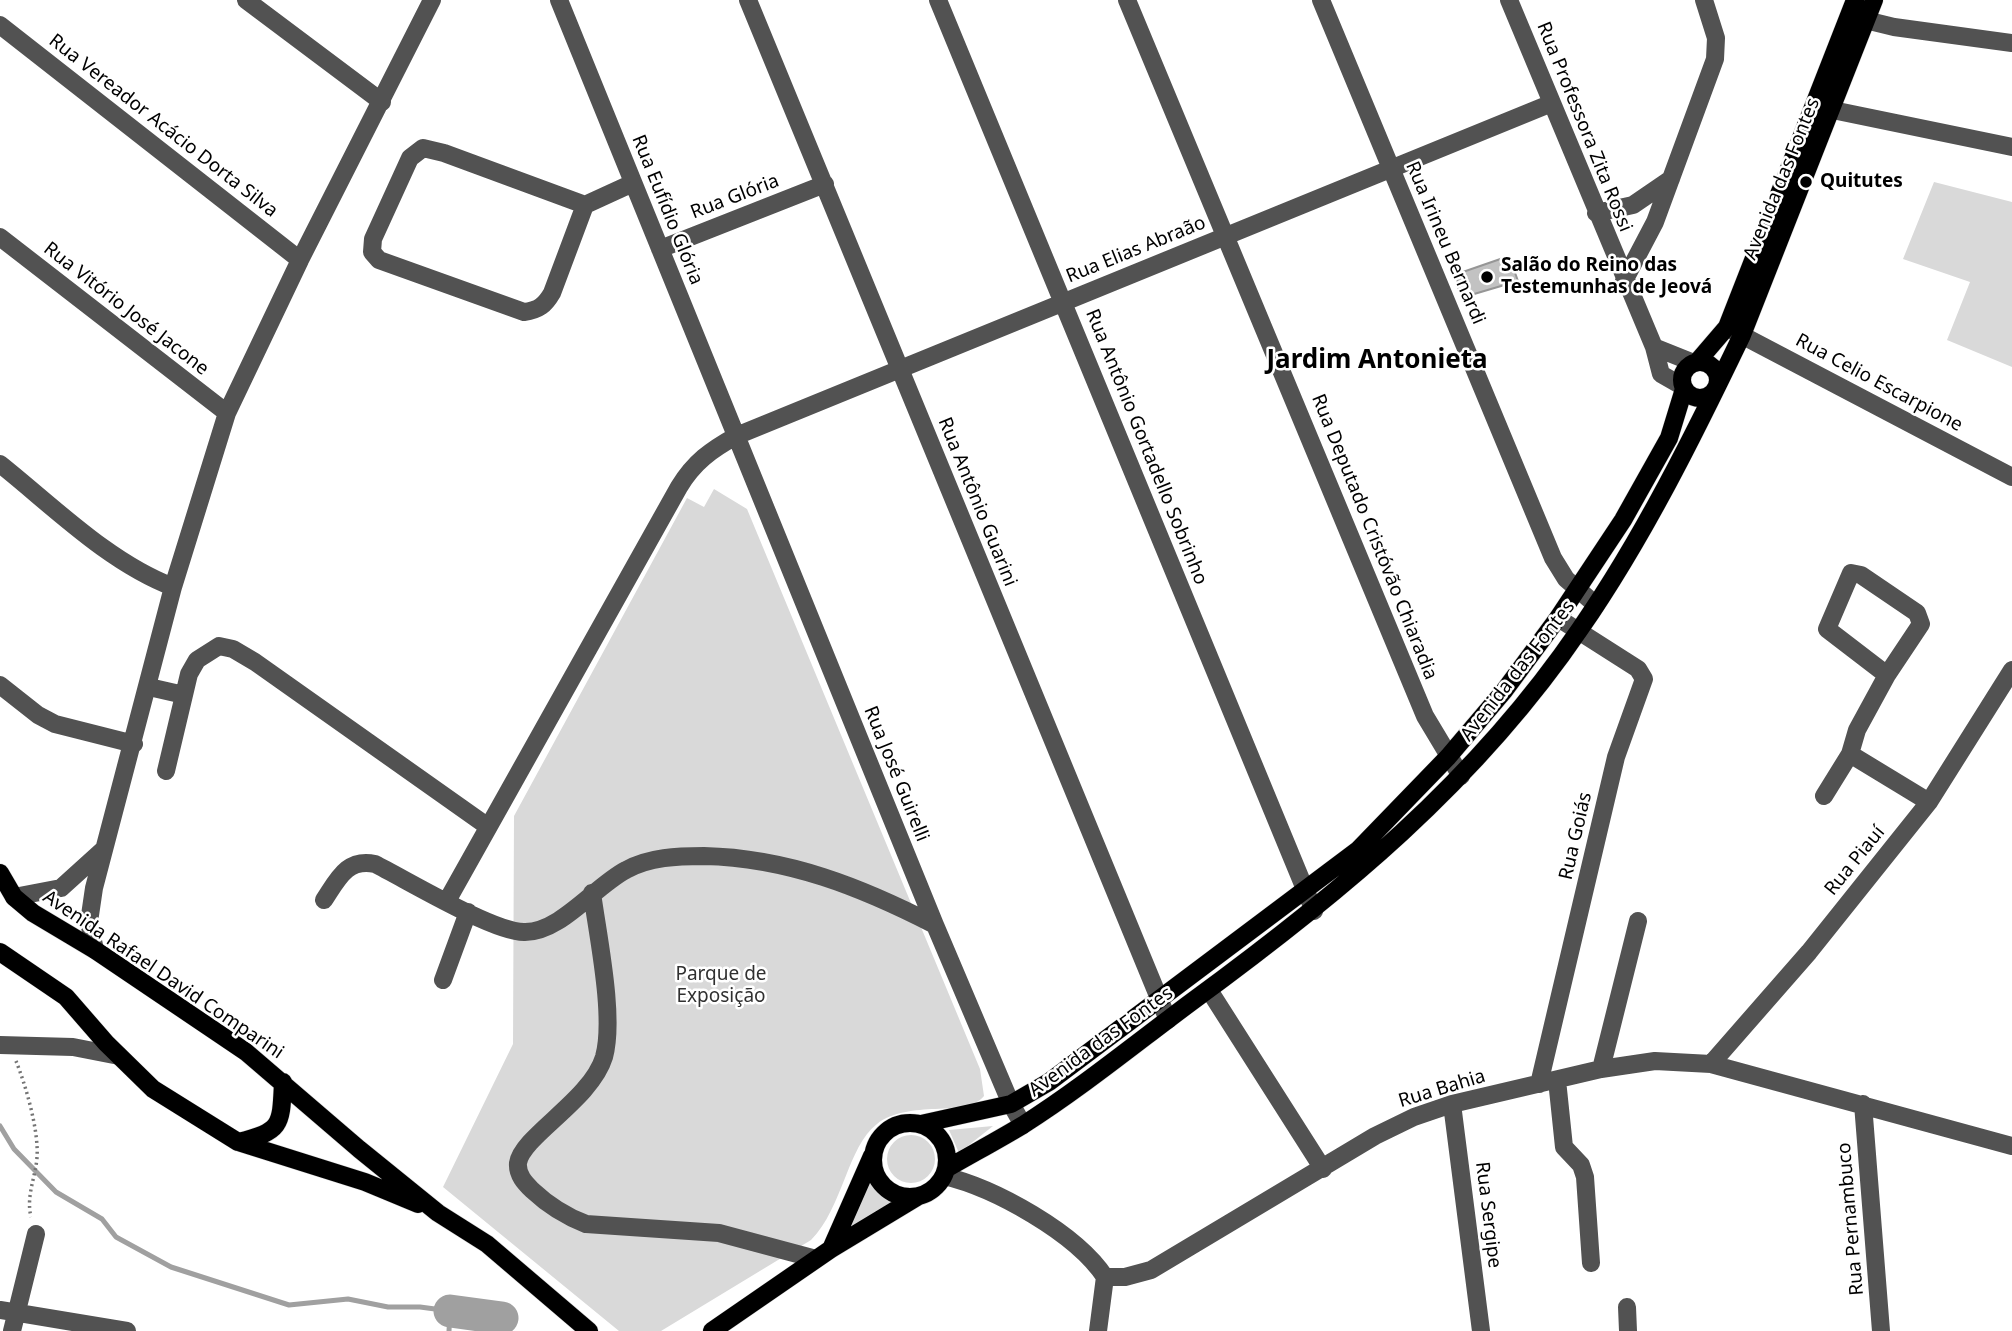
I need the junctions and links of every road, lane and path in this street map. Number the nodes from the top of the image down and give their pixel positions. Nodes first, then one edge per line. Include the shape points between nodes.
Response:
1 (246, 0) edge
2 (432, 0) edge
3 (559, 0) edge
4 (748, 0) edge
5 (937, 0) edge
6 (1127, 0) edge
7 (1321, 0) edge
8 (1509, 0) edge
9 (1704, 0) edge
10 (1874, 0) edge
11 (1857, 12) edge
12 (0, 25) edge
13 (2012, 43) edge
14 (382, 102) junction
15 (1552, 103) junction
16 (1824, 108) junction
17 (2012, 147) edge
18 (1391, 169) junction
19 (1671, 179) junction
20 (633, 183) junction
21 (825, 184) junction
22 (585, 205) junction
23 (1597, 213) junction
24 (1227, 236) junction
25 (0, 237) edge
26 (660, 249) junction
27 (300, 260) junction
28 (1624, 281) junction
29 (1063, 302) junction
30 (1734, 331) junction
31 (1654, 346) junction
32 (1695, 362) junction
33 (900, 369) junction
34 (1683, 388) junction
35 (1716, 388) junction
36 (227, 413) junction
37 (736, 436) junction
38 (0, 464) edge
39 (2012, 477) edge
40 (173, 587) junction
41 (1577, 590) junction
42 (1596, 605) junction
43 (1558, 618) junction
44 (1578, 632) junction
45 (2012, 670) edge
46 (1887, 675) junction
47 (0, 685) edge
48 (149, 687) junction
49 (184, 695) junction
50 (134, 744) junction
51 (1850, 754) junction
52 (1448, 757) junction
53 (166, 771) dead end
54 (1461, 776) junction
55 (1824, 796) dead end
56 (1929, 802) junction
57 (488, 826) junction
58 (106, 848) junction
59 (0, 873) edge
60 (1306, 890) junction
61 (593, 893) junction
62 (15, 897) junction
63 (324, 900) dead end
64 (447, 901) junction
65 (1314, 911) junction
66 (468, 912) junction
67 (1638, 921) dead end
68 (935, 925) junction
69 (95, 950) junction
70 (0, 952) edge
71 (443, 979) dead end
72 (1209, 990) junction
73 (1160, 1000) junction
74 (1168, 1020) junction
75 (5, 1046) edge
76 (119, 1056) junction
77 (1711, 1064) junction
78 (1601, 1069) junction
79 (283, 1082) junction
80 (1548, 1082) junction
81 (1011, 1104) junction
82 (1452, 1104) junction
83 (1863, 1104) junction
84 (921, 1124) junction
85 (1023, 1125) junction
86 (238, 1142) junction
87 (2012, 1146) edge
88 (876, 1147) junction
89 (1323, 1169) junction
90 (945, 1172) junction
91 (917, 1197) junction
92 (438, 1213) junction
93 (36, 1234) joint
94 (831, 1249) junction
95 (816, 1259) junction
96 (1591, 1263) dead end
97 (1105, 1277) junction
98 (1627, 1307) dead end
99 (8, 1311) edge
100 (588, 1330) edge
101 (12, 1331) edge
102 (127, 1331) edge
103 (712, 1331) edge
104 (1098, 1331) edge
105 (1481, 1331) edge
106 (1628, 1331) edge
107 (1881, 1331) edge

1 - 14 street
2 - 14 street
3 - 20 street, Rua Eufídio Glória
4 - 21 street, Rua Antônio Guarini
5 - 29 street, Rua Antônio Gortadello Sobrinho
6 - 24 street, Rua Deputado Cristóvão Chiaradia
7 - 18 street, Rua Irineu Bernardi
8 - 15 street, Rua Professora Zita Rossi
9 - 19 street via 1716,38 1715,59
10 - 11 main road, Avenida das Fontes
11 - 13 street
11 - 16 main road, Avenida das Fontes
12 - 27 street, Rua Vereador Acácio Dorta Silva
14 - 27 street
15 - 18 street, Rua Elias Abraão
15 - 23 street, Rua Professora Zita Rossi
16 - 17 street
16 - 30 main road, Avenida das Fontes
18 - 24 street, Rua Elias Abraão
18 - 41 street, Rua Irineu Bernardi via 1553,558
19 - 23 street via 1633,205
19 - 28 street via 1642,251
20 - 22 street
20 - 26 street, Rua Eufídio Glória
21 - 26 street, Rua Glória
21 - 33 street, Rua Antônio Guarini
22 - 22 street via 552,293 534,311 524,312 379,260 372,251 373,239 410,158 423,148
23 - 28 street, Rua Professora Zita Rossi
24 - 29 street, Rua Elias Abraão
24 - 52 street, Rua Deputado Cristóvão Chiaradia via 1425,716
25 - 36 street, Rua Vitório José Jacone
26 - 37 street, Rua Eufídio Glória
27 - 36 street
28 - 31 street, Rua Professora Zita Rossi
29 - 33 street, Rua Elias Abraão
29 - 60 street, Rua Antônio Gortadello Sobrinho
30 - 32 main road, Avenida das Fontes
30 - 35 main road, Avenida das Fontes
30 - 39 street, Rua Celio Escarpione
31 - 32 street
31 - 34 street, Rua Professora Zita Rossi via 1661,374
32 - 34 main road via 1683,372
32 - 35 main road via 1713,368 1718,377
33 - 37 street, Rua Elias Abraão
33 - 73 street, Rua Antônio Guarini
34 - 35 main road via 1690,396 1703,398
34 - 41 main road, Avenida das Fontes via 1664,448
35 - 42 main road, Avenida das Fontes
36 - 40 street
37 - 57 street, Rua Elias Abraão via 710,450 690,470
37 - 68 street, Rua José Guirelli
38 - 40 street via 117,557
40 - 48 street
41 - 42 street, Rua Irineu Bernardi
41 - 43 main road, Avenida das Fontes
42 - 44 main road, Avenida das Fontes
43 - 44 street
43 - 52 main road, Avenida das Fontes
44 - 54 main road, Avenida das Fontes
44 - 80 street, Rua Goiás via 1638,669 1643,679 1616,757
45 - 56 street, Rua Piauí
46 - 46 street via 1827,629 1851,573 1861,575 1920,619 1919,631
46 - 51 street via 1857,730
47 - 50 street via 55,724
48 - 49 street
48 - 50 street
49 - 53 street
49 - 57 street via 197,660 219,646 233,649
50 - 58 street
51 - 55 street
51 - 56 street
52 - 54 street, Rua Deputado Cristóvão Chiaradia
52 - 60 main road, Avenida das Fontes via 1358,850
54 - 65 main road, Avenida das Fontes
56 - 77 street, Rua Piauí via 1809,952
57 - 64 street, Rua Elias Abraão
58 - 62 street via 61,888
58 - 69 street via 89,922
59 - 62 main road, Avenida Rafael David Comparini
60 - 65 street, Rua Antônio Gortadello Sobrinho
60 - 73 main road, Avenida das Fontes
61 - 66 street via 551,925 528,932 502,928
61 - 68 street via 628,869 653,860 733,857 824,875
61 - 95 street via 607,1018 603,1058 577,1100 524,1150 519,1175 543,1200 586,1224 719,1233
62 - 69 main road, Avenida Rafael David Comparini
63 - 64 street via 344,871 363,862
64 - 66 street
65 - 72 main road, Avenida das Fontes
66 - 71 street
67 - 78 street
68 - 81 street, Rua José Guirelli
69 - 79 main road, Avenida Rafael David Comparini
70 - 76 main road, Avenida Rafael David Comparini via 66,997
72 - 74 main road, Avenida das Fontes
72 - 89 street
73 - 74 street, Rua Antônio Guarini
73 - 81 main road, Avenida das Fontes via 1049,1082
74 - 85 main road, Avenida das Fontes
75 - 76 street via 73,1047
75 - 93 path via 26,1085 37,1155 28,1204
76 - 86 main road, Avenida Rafael David Comparini via 153,1089
77 - 78 street, Rua Bahia via 1675,1060
77 - 83 street, Rua Bahia
78 - 80 street, Rua Bahia
79 - 86 main road via 279,1122 266,1135
79 - 92 main road, Avenida Rafael David Comparini
80 - 82 street, Rua Bahia
80 - 96 street via 1564,1147 1581,1165 1585,1177
81 - 84 main road, Avenida das Fontes
81 - 85 street, Rua José Guirelli
82 - 89 street, Rua Bahia via 1396,1125
82 - 105 street, Rua Sergipe
83 - 87 street, Rua Bahia
83 - 107 street, Rua Pernambuco
84 - 88 main road, Avenida das Fontes via 889,1130
84 - 90 main road via 945,1146
85 - 90 main road, Avenida das Fontes
86 - 92 main road, Avenida Rafael David Comparini via 365,1182
88 - 91 main road via 874,1169 879,1180 895,1194
88 - 94 main road, Avenida das Fontes
89 - 97 street, Rua Bahia via 1151,1270
90 - 91 main road, Avenida das Fontes via 928,1193
90 - 97 street via 990,1191 1072,1241
91 - 94 main road, Avenida das Fontes
92 - 100 main road, Avenida Rafael David Comparini via 487,1244
93 - 99 street
94 - 95 main road, Avenida das Fontes
95 - 103 main road, Avenida das Fontes
97 - 104 street
98 - 106 street
99 - 101 street
99 - 102 street

